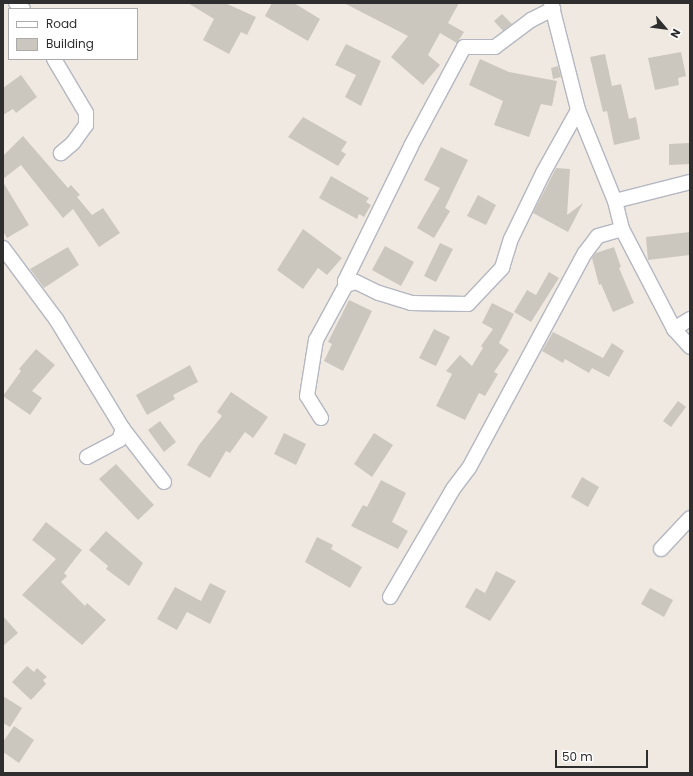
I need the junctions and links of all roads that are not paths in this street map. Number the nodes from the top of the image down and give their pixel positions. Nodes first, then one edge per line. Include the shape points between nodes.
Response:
1 (552, 6) edge
2 (55, 60) edge
3 (578, 110) junction
4 (61, 152) dead end
5 (690, 182) edge
6 (615, 201) junction
7 (622, 229) junction
8 (3, 248) edge
9 (346, 286) junction
10 (690, 319) edge
11 (674, 329) junction
12 (690, 347) edge
13 (321, 418) dead end
14 (123, 429) junction
15 (87, 457) dead end
16 (164, 482) dead end
17 (690, 518) edge
18 (660, 549) dead end
19 (390, 597) dead end

1 - 3 street
1 - 9 street via 495,48 464,47 411,146 345,281
2 - 4 street via 86,112 86,125 74,143
3 - 6 street
3 - 9 street via 543,173 511,239 502,268 468,304 411,303 379,293 356,282
5 - 6 street
6 - 7 street
7 - 11 street
7 - 19 street via 598,236 585,252 469,468 453,488
8 - 14 street via 56,319
9 - 13 street via 316,340 307,396
10 - 11 street
11 - 12 street
14 - 15 street via 119,440
14 - 16 street
17 - 18 street

